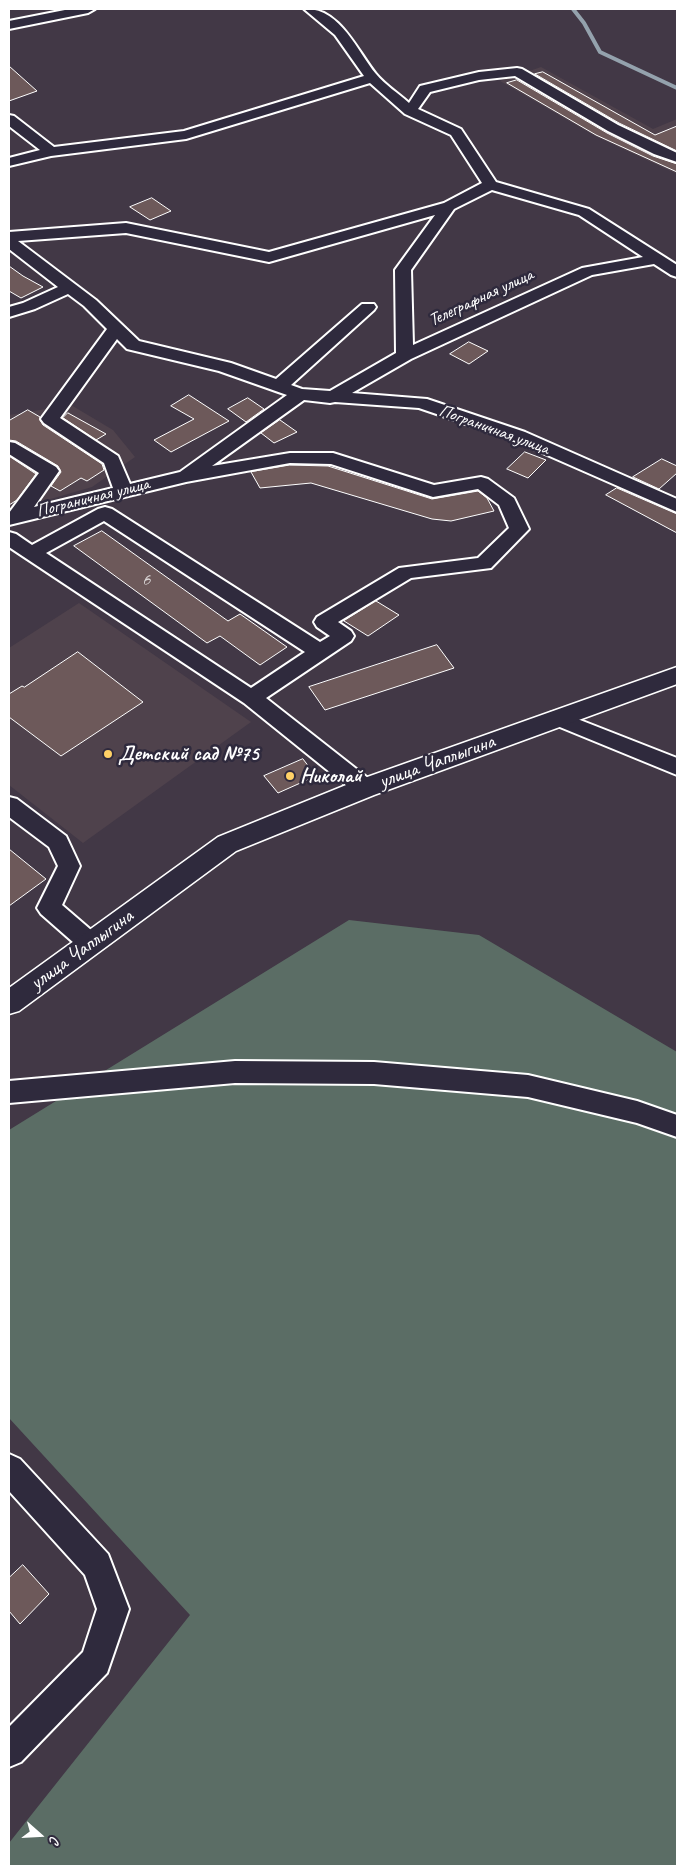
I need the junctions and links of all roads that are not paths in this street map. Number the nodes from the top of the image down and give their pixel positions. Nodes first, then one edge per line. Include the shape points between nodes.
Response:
1 (88, 9) edge
2 (311, 9) edge
3 (9, 25) edge
4 (372, 78) junction
5 (410, 111) junction
6 (9, 119) edge
7 (677, 143) edge
8 (659, 151) junction
9 (51, 152) junction
10 (677, 158) edge
11 (9, 162) edge
12 (491, 184) junction
13 (448, 206) junction
14 (9, 237) edge
15 (9, 242) edge
16 (658, 259) junction
17 (677, 272) edge
18 (70, 287) junction
19 (368, 307) dead end
20 (9, 312) edge
21 (116, 329) junction
22 (406, 355) junction
23 (278, 386) junction
24 (300, 394) junction
25 (330, 398) junction
26 (9, 447) edge
27 (186, 476) junction
28 (123, 491) junction
29 (677, 506) edge
30 (13, 518) edge
31 (9, 538) edge
32 (32, 553) junction
33 (320, 652) junction
34 (677, 674) edge
35 (252, 698) junction
36 (557, 718) junction
37 (677, 767) edge
38 (365, 788) junction
39 (9, 805) edge
40 (90, 943) junction
41 (9, 1003) edge
42 (9, 1092) edge
43 (677, 1126) edge
44 (9, 1469) edge
45 (9, 1750) edge

1 - 3 street
2 - 4 street via 340,32
4 - 5 street
4 - 9 street via 186,135
5 - 8 street via 425,89 479,76 517,72
5 - 12 street via 456,132
6 - 9 street
7 - 8 street
8 - 10 street
9 - 11 street
12 - 13 street
12 - 16 street via 584,212
13 - 14 street via 269,257 126,228
13 - 22 street via 403,270
15 - 18 street, Пограничная улица
16 - 17 street
16 - 22 street, Телеграфная улица via 588,271
18 - 20 street
18 - 21 street, Пограничная улица
19 - 23 street
21 - 23 street, Пограничная улица via 133,345 225,367
21 - 28 street via 50,419 112,460
22 - 25 street, Телеграфная улица
23 - 24 street, Пограничная улица
24 - 25 street, Пограничная улица
24 - 27 street, Пограничная улица
25 - 29 street, Пограничная улица via 421,403 519,436
26 - 30 street via 50,471
27 - 28 street, Пограничная улица
27 - 33 street via 290,458 333,459 433,491 481,483 507,502 519,530 484,564 406,572 324,622 344,636
28 - 30 street, Пограничная улица
31 - 32 street
32 - 33 street via 105,513
32 - 35 street
33 - 35 street
34 - 36 main road, улица Чаплыгина
35 - 38 street
36 - 37 street
36 - 38 main road, улица Чаплыгина
38 - 40 main road, улица Чаплыгина via 227,844
39 - 40 street via 58,842 69,866 49,908
40 - 41 main road, улица Чаплыгина
42 - 43 street via 235,1072 374,1073 528,1086 637,1112
44 - 45 street via 97,1565 113,1609 96,1662

